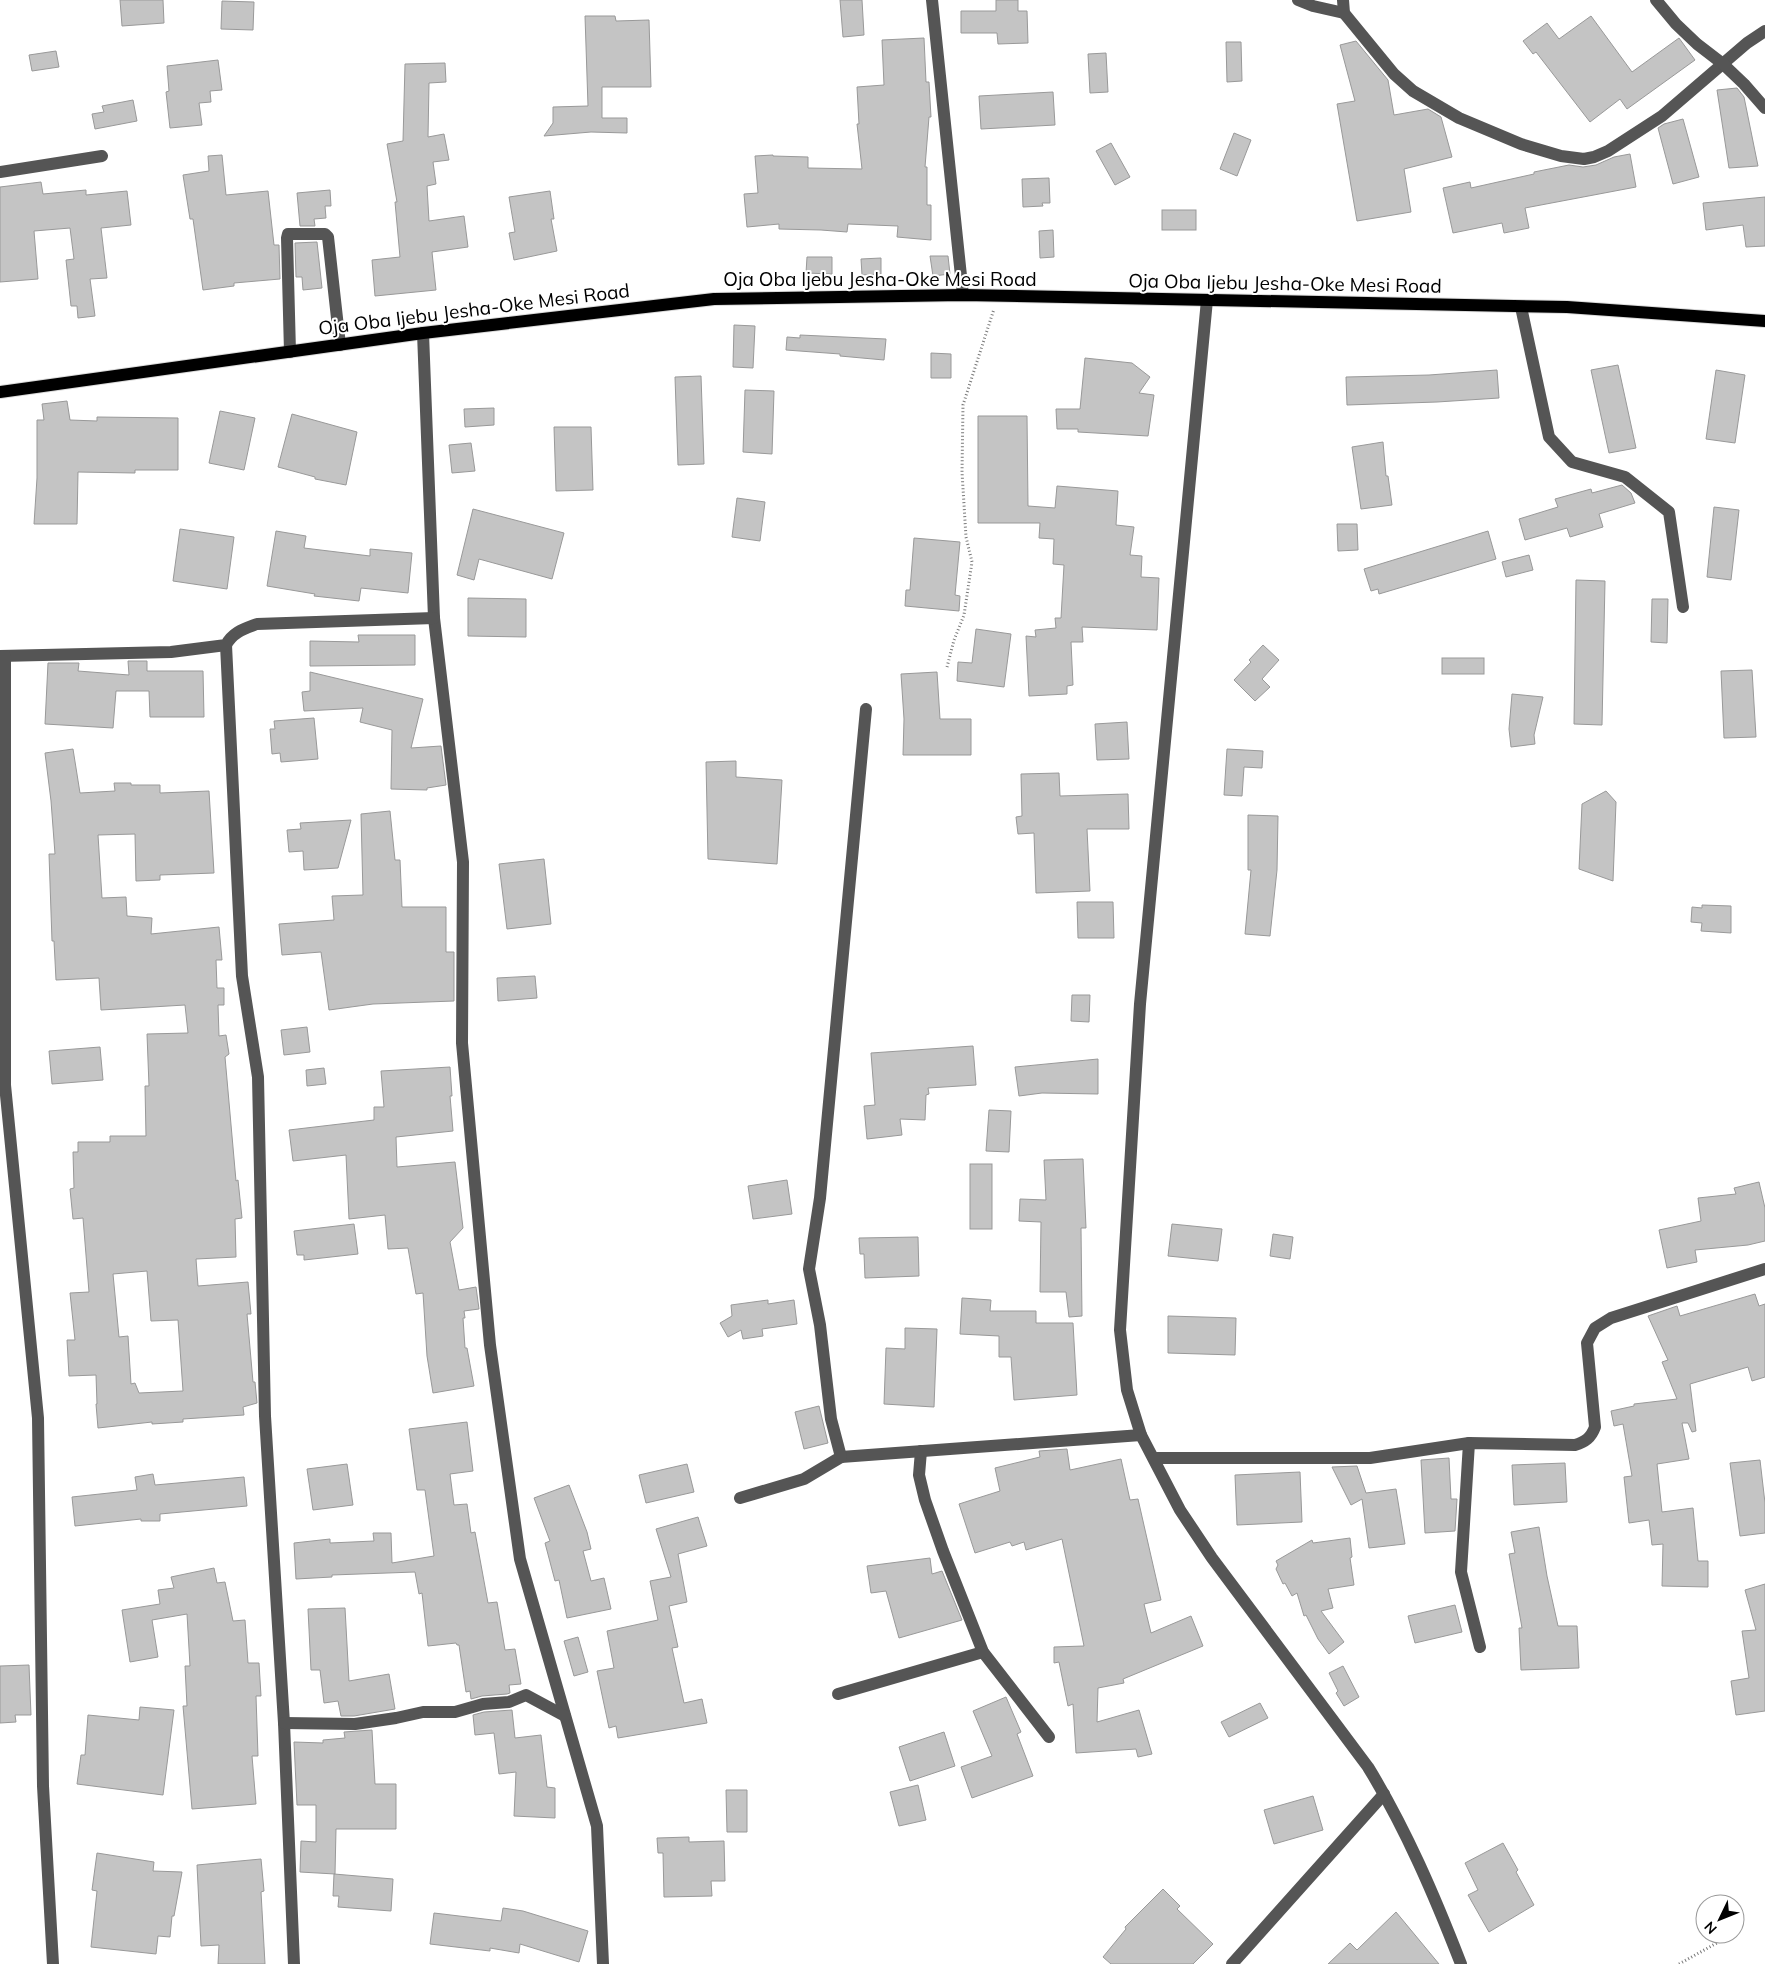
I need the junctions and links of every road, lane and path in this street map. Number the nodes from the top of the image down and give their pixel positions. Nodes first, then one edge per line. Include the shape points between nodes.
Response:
1 (932, 0) edge
2 (1298, 0) edge
3 (1656, 0) edge
4 (1343, 6) edge
5 (1765, 31) edge
6 (1723, 64) junction
7 (1765, 108) edge
8 (102, 156) dead end
9 (0, 172) edge
10 (962, 295) junction
11 (998, 296) junction
12 (1208, 300) junction
13 (1521, 307) junction
14 (1765, 321) edge
15 (423, 333) junction
16 (340, 345) junction
17 (290, 352) junction
18 (0, 392) edge
19 (1683, 607) dead end
20 (434, 618) junction
21 (226, 645) junction
22 (2, 656) edge
23 (947, 667) dead end
24 (866, 708) dead end
25 (1765, 1270) edge
26 (1142, 1435) junction
27 (1469, 1443) junction
28 (921, 1452) junction
29 (841, 1457) junction
30 (1154, 1458) junction
31 (740, 1498) dead end
32 (1480, 1647) dead end
33 (983, 1652) junction
34 (838, 1694) dead end
35 (565, 1716) junction
36 (284, 1723) junction
37 (1049, 1737) dead end
38 (1384, 1794) junction
39 (1715, 1944) edge
40 (53, 1964) edge
41 (294, 1964) edge
42 (602, 1964) edge
43 (1232, 1964) edge
44 (1461, 1964) edge
45 (1679, 1964) edge

1 - 10 street
2 - 4 street via 1313,6
3 - 6 street via 1676,24
4 - 6 street via 1401,82 1413,91 1459,118 1521,144 1561,156 1594,157 1662,116
5 - 6 street
6 - 7 street
8 - 9 street
10 - 11 main road, Oja Oba Ijebu Jesha-Oke Mesi Road
10 - 15 main road, Oja Oba Ijebu Jesha-Oke Mesi Road via 714,299
11 - 12 main road, Oja Oba Ijebu Jesha-Oke Mesi Road
11 - 23 path via 963,405 962,472 966,536 972,562 964,615
12 - 13 main road, Oja Oba Ijebu Jesha-Oke Mesi Road
12 - 26 street via 1140,1004 1120,1330 1127,1390
13 - 14 main road, Oja Oba Ijebu Jesha-Oke Mesi Road via 1567,307
13 - 19 street via 1549,437 1572,462 1625,477 1669,512
15 - 16 main road, Oja Oba Ijebu Jesha-Oke Mesi Road
15 - 20 street
16 - 17 main road, Oja Oba Ijebu Jesha-Oke Mesi Road
16 - 17 street via 328,237 325,234 288,234
17 - 18 main road, Oja Oba Ijebu Jesha-Oke Mesi Road
20 - 21 street via 257,624 238,630
20 - 35 street via 462,862 462,1043 490,1345 520,1559
21 - 22 street via 171,652
21 - 36 street via 242,976 258,1077 265,1416
22 - 40 street via 5,1085 38,1418 43,1786
24 - 29 street via 821,1188 810,1269 831,1419
25 - 27 street via 1611,1318 1595,1328 1587,1343 1594,1427 1588,1439 1574,1445
26 - 28 street
26 - 30 street
27 - 30 street via 1370,1458
27 - 32 street via 1461,1572
28 - 29 street
28 - 33 street via 919,1475 925,1500
29 - 31 street via 804,1479
30 - 38 street via 1180,1510 1212,1558 1368,1767
33 - 34 street
33 - 37 street
35 - 36 street via 526,1695 509,1702 483,1704 455,1712 423,1712 355,1724
35 - 42 street via 597,1826
36 - 41 street
38 - 43 street
38 - 44 street via 1442,1914
39 - 45 path

